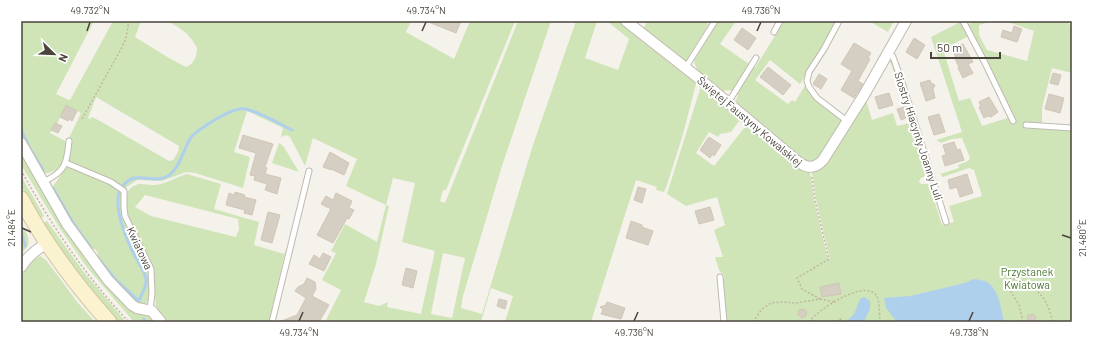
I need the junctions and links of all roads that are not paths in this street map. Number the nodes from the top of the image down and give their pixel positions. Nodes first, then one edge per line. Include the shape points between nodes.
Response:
1 (626, 21) edge
2 (715, 21) edge
3 (780, 21) edge
4 (839, 21) edge
5 (906, 21) edge
6 (963, 21) edge
7 (774, 32) dead end
8 (888, 52) junction
9 (756, 58) dead end
10 (686, 68) junction
11 (728, 103) junction
12 (1013, 120) dead end
13 (848, 121) junction
14 (1026, 125) dead end
15 (1072, 128) edge
16 (69, 141) dead end
17 (21, 144) edge
18 (66, 163) junction
19 (308, 171) dead end
20 (43, 182) junction
21 (21, 199) edge
22 (946, 222) dead end
23 (47, 243) junction
24 (22, 264) edge
25 (720, 278) dead end
26 (150, 310) junction
27 (109, 322) edge
28 (161, 322) edge
29 (272, 322) edge
30 (724, 322) edge

1 - 10 street, Świętej Faustyny Kowalskiej
2 - 10 lane
3 - 7 lane
4 - 13 lane via 807,78 815,96
5 - 8 street, Świętej Faustyny Kowalskiej
6 - 12 lane
8 - 13 street, Świętej Faustyny Kowalskiej
8 - 22 lane, Siostry Hiacynty Joanny Luli via 893,57 901,79
9 - 11 lane
10 - 11 street, Świętej Faustyny Kowalskiej
11 - 13 street, Świętej Faustyny Kowalskiej via 803,166 809,167 821,162
14 - 15 lane
16 - 18 lane
17 - 20 street
18 - 20 lane via 53,177
18 - 26 lane, Kwiatowa via 111,182 125,194 126,219 151,270
19 - 29 lane
20 - 26 street via 67,224 108,280 132,305
21 - 23 main road
23 - 24 street
23 - 27 main road via 63,267
25 - 30 lane
26 - 28 street

